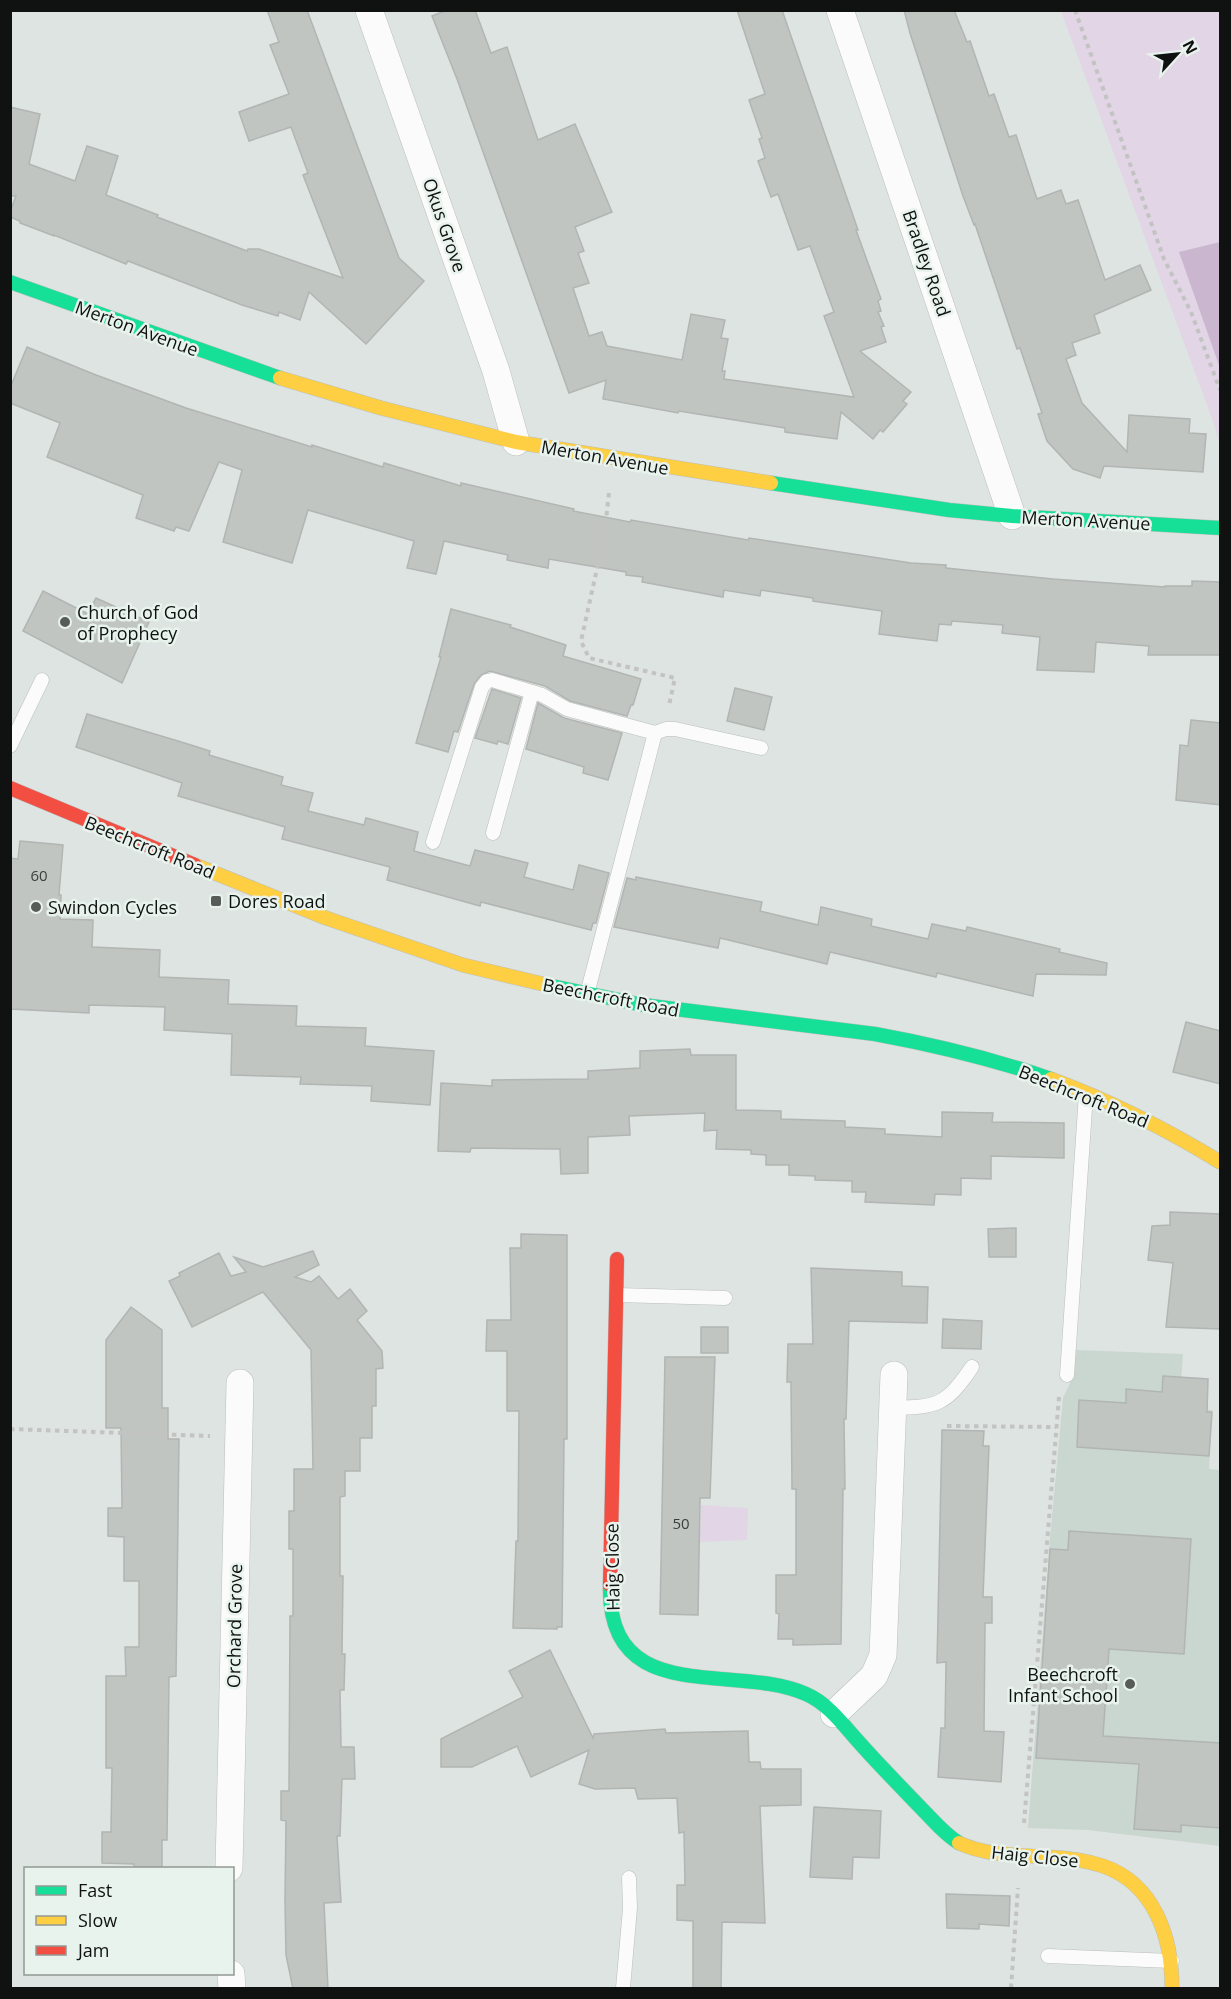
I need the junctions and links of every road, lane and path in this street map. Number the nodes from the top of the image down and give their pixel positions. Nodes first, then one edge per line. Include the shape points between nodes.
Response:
1 (369, 10) edge
2 (840, 10) edge
3 (1075, 10) edge
4 (10, 282) edge
5 (1221, 390) edge
6 (516, 442) junction
7 (614, 459) junction
8 (1012, 516) junction
9 (1221, 528) edge
10 (42, 680) dead end
11 (532, 692) junction
12 (656, 733) junction
13 (10, 746) edge
14 (761, 748) dead end
15 (10, 788) edge
16 (493, 833) dead end
17 (434, 842) dead end
18 (587, 994) junction
19 (1086, 1094) junction
20 (1221, 1162) edge
21 (617, 1260) dead end
22 (617, 1295) junction
23 (725, 1298) dead end
24 (972, 1367) dead end
25 (894, 1375) dead end
26 (1067, 1375) joint
27 (240, 1383) dead end
28 (893, 1408) junction
29 (939, 1426) dead end
30 (1056, 1427) junction
31 (10, 1429) edge
32 (237, 1436) junction
33 (834, 1714) junction
34 (1021, 1855) junction
35 (229, 1867) edge
36 (629, 1878) dead end
37 (1048, 1956) dead end
38 (1172, 1960) junction
39 (623, 1989) edge
40 (1011, 1989) edge
41 (1172, 1989) edge

1 - 6 street, Okus Grove via 496,371
2 - 8 street, Bradley Road
3 - 5 path via 1164,259 1191,312
4 - 6 street, Merton Avenue via 276,377
6 - 7 street, Merton Avenue
7 - 8 street, Merton Avenue
7 - 12 path via 604,537 581,640 589,658 675,678 666,721
8 - 9 street, Merton Avenue
10 - 13 lane
11 - 12 lane via 567,710
11 - 16 lane
11 - 17 lane via 492,680 484,683
12 - 14 lane via 675,729
12 - 18 lane
15 - 18 street, Beechcroft Road via 200,868 393,942 463,965
18 - 19 street, Beechcroft Road via 689,1012 910,1040 981,1057
19 - 20 street, Beechcroft Road via 1158,1125
19 - 26 lane
21 - 22 street, Haig Close
22 - 23 lane
22 - 33 street, Haig Close via 610,1590 612,1616 619,1635 633,1653 661,1670 676,1675 788,1686 808,1694
24 - 28 lane via 942,1402 926,1407
25 - 28 street
26 - 30 path via 1059,1396
27 - 32 street, Orchard Grove
28 - 33 street via 883,1655 874,1676
29 - 30 path
30 - 34 path
31 - 32 path
32 - 35 street, Orchard Grove
33 - 34 street, Haig Close via 878,1765 954,1840 974,1849
34 - 38 street, Haig Close via 1080,1860 1107,1866 1129,1878 1159,1915
34 - 40 path
36 - 39 lane
37 - 38 lane
38 - 41 street, Haig Close

